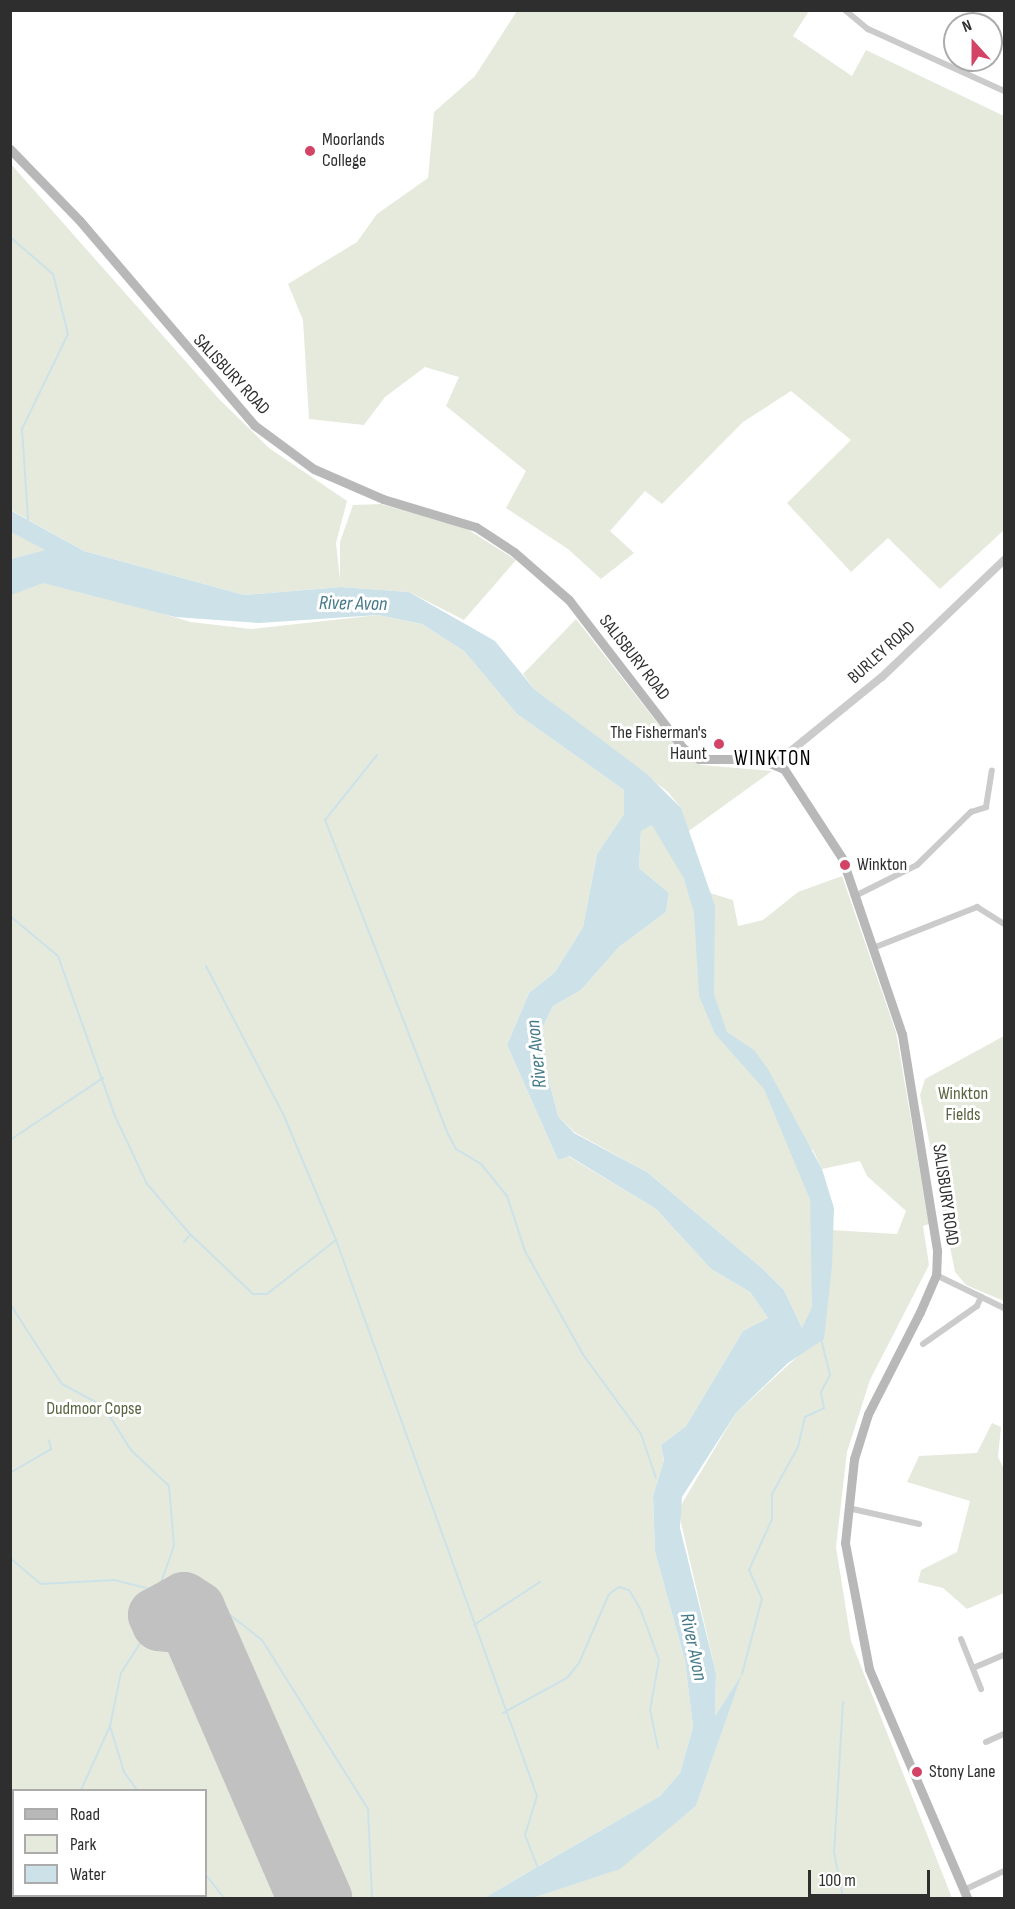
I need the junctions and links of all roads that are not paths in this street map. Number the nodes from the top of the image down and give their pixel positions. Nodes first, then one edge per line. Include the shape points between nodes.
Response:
1 (845, 10) edge
2 (1005, 91) edge
3 (10, 149) edge
4 (1005, 560) edge
5 (776, 763) junction
6 (992, 770) dead end
7 (855, 896) junction
8 (1005, 924) edge
9 (873, 948) junction
10 (936, 1275) junction
11 (981, 1297) junction
12 (1005, 1308) edge
13 (923, 1344) dead end
14 (848, 1508) junction
15 (919, 1524) dead end
16 (961, 1639) dead end
17 (1005, 1655) edge
18 (973, 1668) junction
19 (981, 1689) dead end
20 (1005, 1734) edge
21 (986, 1742) dead end
22 (1005, 1871) edge
23 (965, 1894) edge

1 - 2 street via 868,29
3 - 5 main road, SALISBURY ROAD via 80,221 254,425 323,474 476,527 514,552 569,600 683,748 699,759
4 - 5 street, BURLEY ROAD via 882,676
5 - 7 main road, SALISBURY ROAD via 815,812 842,858
6 - 7 street via 986,807 971,812 917,865
7 - 9 main road, SALISBURY ROAD
8 - 9 street via 977,907
9 - 10 main road, SALISBURY ROAD via 905,1052 932,1204
10 - 11 street
10 - 14 main road via 868,1414 854,1458
11 - 12 street
11 - 13 street via 977,1306
14 - 15 street
14 - 23 main road via 849,1579 869,1670
16 - 18 street
17 - 18 street
18 - 19 street
20 - 21 street
22 - 23 street

